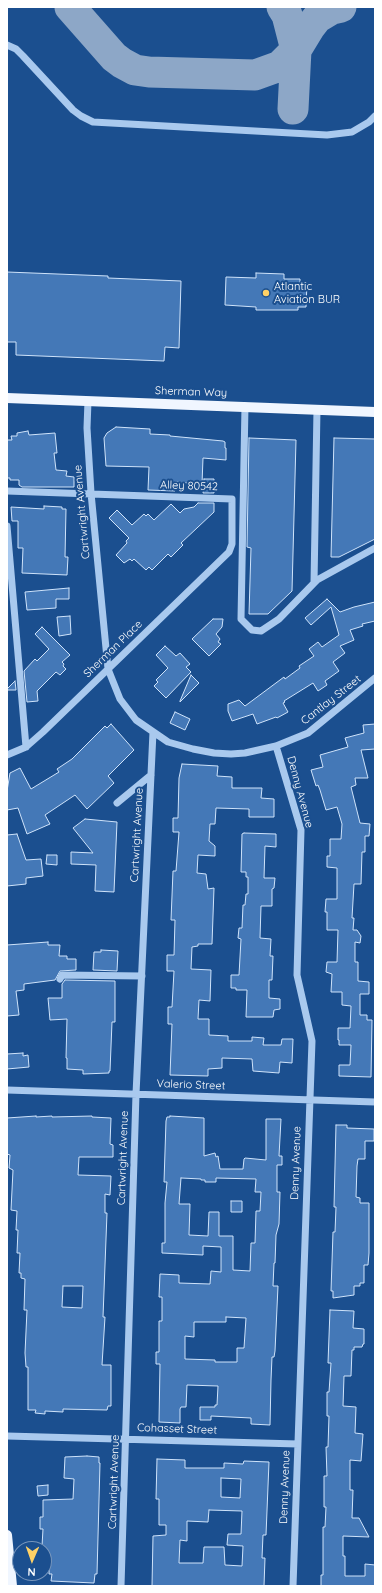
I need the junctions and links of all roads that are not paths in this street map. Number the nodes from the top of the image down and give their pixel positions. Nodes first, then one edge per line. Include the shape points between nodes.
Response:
1 (7, 45) edge
2 (375, 116) edge
3 (7, 398) edge
4 (88, 401) junction
5 (245, 406) junction
6 (317, 409) junction
7 (375, 412) edge
8 (7, 491) edge
9 (91, 493) junction
10 (7, 526) edge
11 (375, 548) edge
12 (229, 552) joint
13 (314, 583) junction
14 (108, 669) junction
15 (375, 678) edge
16 (153, 732) junction
17 (26, 746) junction
18 (276, 746) junction
19 (7, 755) edge
20 (151, 775) junction
21 (117, 803) dead end
22 (142, 976) junction
23 (60, 979) dead end
24 (7, 1090) edge
25 (136, 1094) junction
26 (309, 1100) junction
27 (375, 1102) edge
28 (7, 1436) edge
29 (126, 1438) junction
30 (298, 1444) junction
31 (7, 1535) edge
32 (8, 1546) edge
33 (12, 1586) edge
34 (121, 1586) edge
35 (293, 1586) edge

1 - 2 street via 16,49 73,110 93,122 327,135 352,132
3 - 4 main road, Sherman Way
4 - 5 main road, Sherman Way
4 - 9 street, Cartwright Avenue
5 - 6 main road, Sherman Way
5 - 13 street via 241,619 252,630 261,631 279,619
6 - 7 main road, Sherman Way
6 - 13 street
8 - 9 street
9 - 12 street, Alley 80542 via 232,499 232,544
9 - 14 street, Cartwright Avenue
10 - 17 street
11 - 13 street
12 - 14 street, Sherman Place
14 - 16 street, Cartwright Avenue via 120,700 136,720
14 - 17 street, Sherman Place
15 - 18 street, Cantlay Street via 308,733
16 - 18 street, Cantlay Street via 168,742 214,753 245,753
16 - 20 street, Cartwright Avenue
17 - 19 street, Sherman Place
18 - 26 street, Denny Avenue via 301,830 297,975 312,1041
20 - 21 street
20 - 22 street, Cartwright Avenue
22 - 23 street via 62,975
22 - 25 street, Cartwright Avenue
24 - 25 street, Valerio Street
25 - 26 street, Valerio Street
25 - 29 street, Cartwright Avenue
26 - 27 street, Valerio Street
26 - 30 street, Denny Avenue
28 - 29 street, Cohasset Street
29 - 30 street, Cohasset Street
29 - 34 street, Cartwright Avenue
30 - 35 street, Denny Avenue
31 - 32 main road
32 - 33 main road

